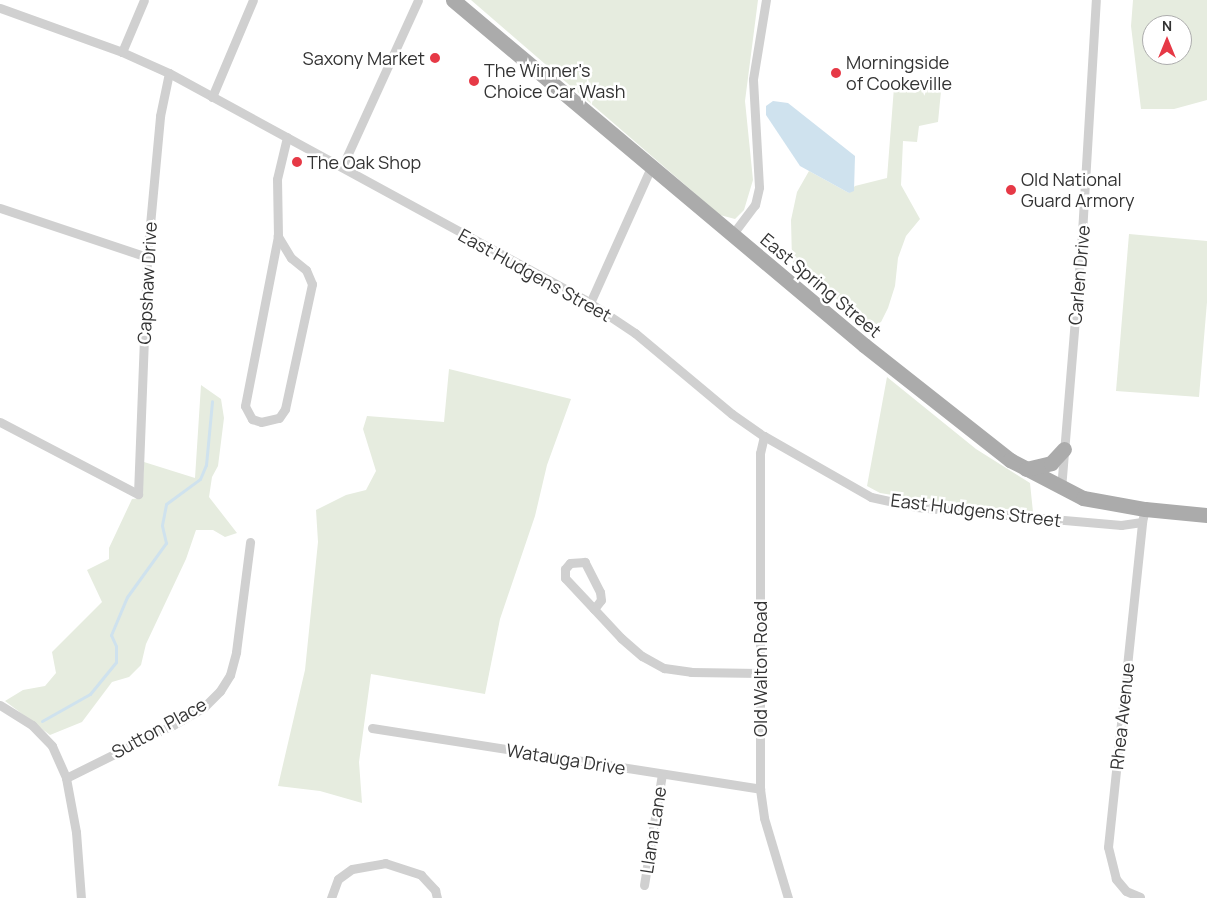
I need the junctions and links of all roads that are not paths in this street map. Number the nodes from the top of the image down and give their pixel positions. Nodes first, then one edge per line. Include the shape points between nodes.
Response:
1 (144, 0) edge
2 (253, 0) edge
3 (418, 0) edge
4 (453, 0) edge
5 (766, 0) edge
6 (1096, 0) edge
7 (0, 8) edge
8 (122, 52) junction
9 (169, 73) junction
10 (212, 97) junction
11 (287, 138) junction
12 (342, 166) junction
13 (651, 167) junction
14 (0, 208) edge
15 (732, 235) junction
16 (278, 236) junction
17 (147, 257) junction
18 (590, 303) junction
19 (0, 422) edge
20 (764, 436) junction
21 (1064, 449) junction
22 (1026, 469) junction
23 (1061, 489) junction
24 (1207, 515) edge
25 (1144, 516) junction
26 (250, 542) dead end
27 (594, 609) junction
28 (760, 673) junction
29 (0, 705) edge
30 (372, 728) dead end
31 (662, 774) junction
32 (66, 778) junction
33 (760, 789) junction
34 (644, 885) dead end
35 (1140, 897) edge
36 (82, 898) edge
37 (331, 898) edge
38 (437, 898) edge
39 (788, 898) edge

1 - 8 street
2 - 10 street
3 - 12 street
4 - 13 main road, East Spring Street
5 - 15 street via 753,78 760,187 755,205
6 - 21 street, Carlen Drive
7 - 8 street, East Hudgens Street
8 - 9 street, East Hudgens Street
9 - 10 street, East Hudgens Street
9 - 17 street, Capshaw Drive via 160,116
10 - 11 street, East Hudgens Street
11 - 12 street, East Hudgens Street
11 - 16 street via 277,179
12 - 18 street, East Hudgens Street
13 - 15 main road, East Spring Street
13 - 18 street
14 - 17 street
15 - 22 main road, East Spring Street via 870,350 1010,460
16 - 16 street via 291,258 306,270 312,284 285,409 279,418 261,422 252,419 245,406
17 - 19 street, Capshaw Drive via 138,494
18 - 20 street, East Hudgens Street via 635,333 696,386
20 - 25 street, East Hudgens Street via 871,497 916,507 1121,525
20 - 28 street, Old Walton Road via 760,453
21 - 22 main road via 1051,463
21 - 23 street, Carlen Drive
22 - 23 main road, East Spring Street
23 - 25 main road, East Spring Street
24 - 25 main road, East Spring Street
25 - 35 street, Rhea Avenue via 1108,847 1116,879 1126,891
26 - 32 street, Sutton Place via 236,652 230,675 220,691 188,717
27 - 27 street via 565,578 565,569 570,563 585,562 600,592 601,600
27 - 28 street via 642,656 664,668 691,672
28 - 33 street, Old Walton Road
29 - 32 street via 32,725 52,746
30 - 31 street, Watauga Drive
31 - 33 street, Watauga Drive
31 - 34 street, Llana Lane
32 - 36 street via 76,832
33 - 39 street, Old Walton Road via 764,818
37 - 38 street via 338,879 352,869 385,863 421,875 435,890

